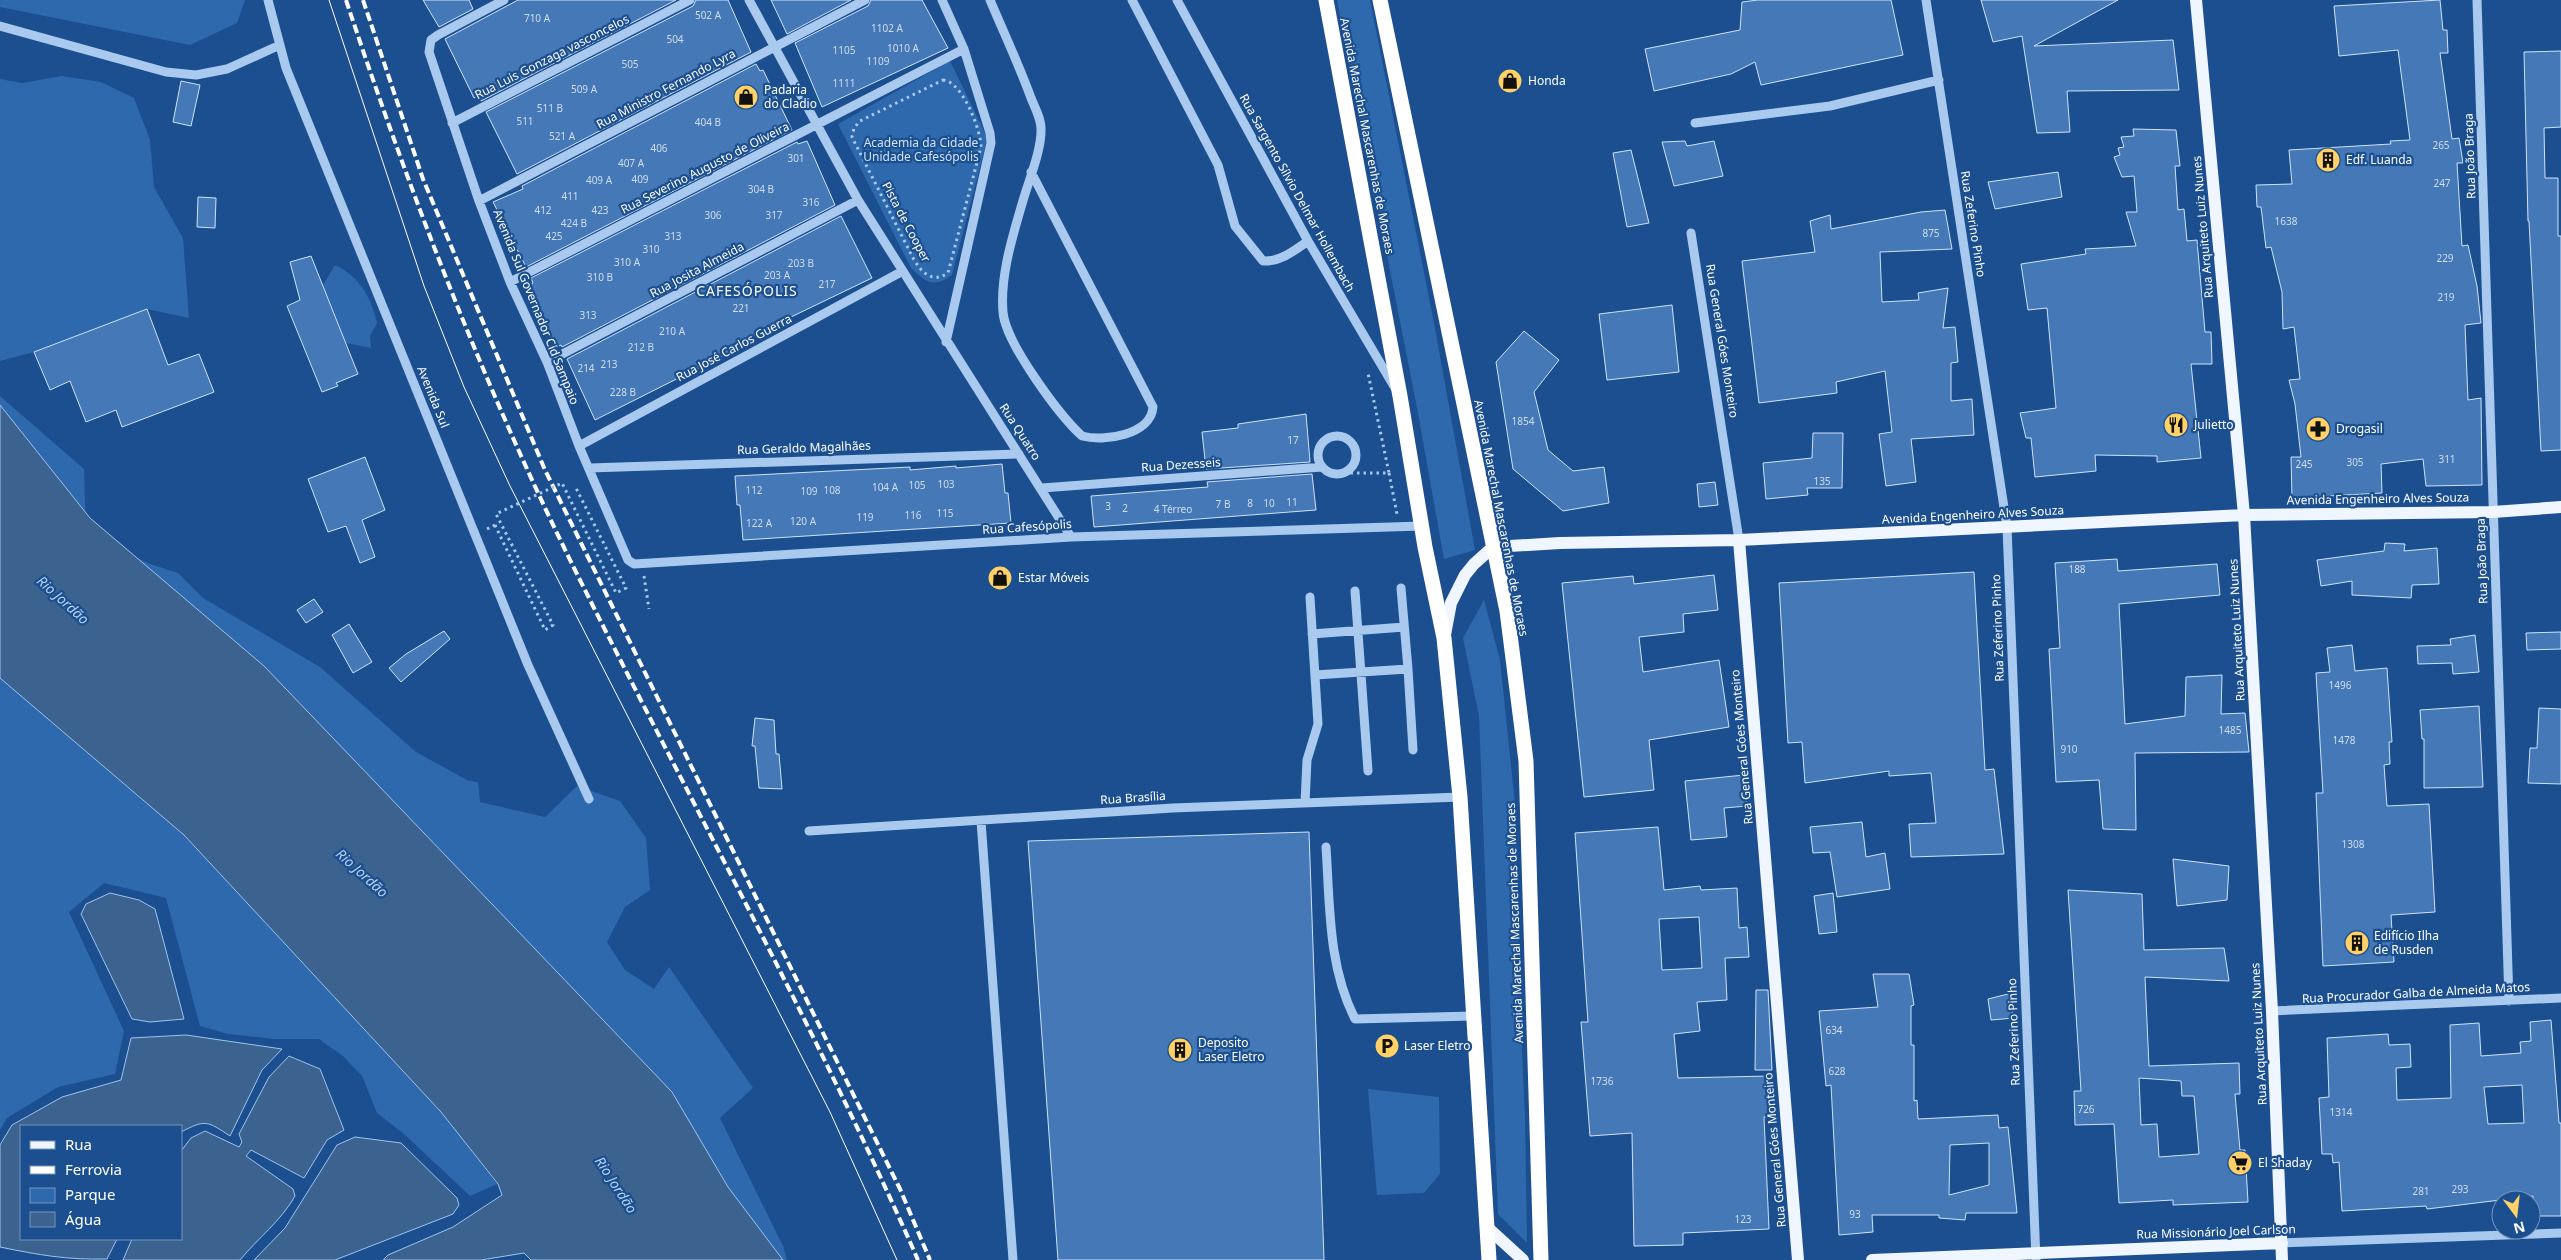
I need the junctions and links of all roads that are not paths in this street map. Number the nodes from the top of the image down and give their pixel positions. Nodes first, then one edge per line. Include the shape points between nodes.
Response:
1 (268, 0) edge
2 (504, 0) edge
3 (690, 0) edge
4 (749, 0) edge
5 (865, 0) edge
6 (942, 0) edge
7 (990, 0) edge
8 (1132, 0) edge
9 (1177, 0) edge
10 (1326, 0) edge
11 (1380, 0) edge
12 (1926, 0) edge
13 (2196, 0) edge
14 (2477, 0) edge
15 (0, 26) edge
16 (280, 45) junction
17 (773, 47) junction
18 (964, 50) junction
19 (1939, 80) junction
20 (452, 123) junction
21 (1695, 123) dead end
22 (816, 125) junction
23 (1030, 172) junction
24 (480, 200) junction
25 (858, 200) junction
26 (1691, 234) dead end
27 (1308, 242) junction
28 (901, 272) junction
29 (510, 282) junction
30 (946, 342) junction
31 (547, 362) junction
32 (1400, 396) junction
33 (579, 446) junction
34 (1019, 454) junction
35 (1322, 467) junction
36 (590, 468) junction
37 (1042, 488) junction
38 (2561, 507) edge
39 (2493, 512) junction
40 (2244, 515) junction
41 (1422, 526) junction
42 (2007, 527) junction
43 (1071, 537) junction
44 (1739, 540) junction
45 (1493, 547) junction
46 (638, 564) joint
47 (1401, 588) dead end
48 (1355, 591) dead end
49 (1310, 597) dead end
50 (1404, 627) junction
51 (1358, 631) junction
52 (1312, 634) junction
53 (1444, 638) junction
54 (1408, 669) junction
55 (1361, 671) junction
56 (1315, 675) junction
57 (1413, 750) dead end
58 (1368, 771) dead end
59 (1460, 797) junction
60 (589, 799) dead end
61 (1305, 803) junction
62 (981, 821) junction
63 (809, 831) dead end
64 (1326, 846) dead end
65 (2561, 998) edge
66 (2509, 1001) junction
67 (2272, 1011) junction
68 (1473, 1016) junction
69 (1488, 1228) junction
70 (2561, 1233) edge
71 (2282, 1243) junction
72 (2036, 1257) edge
73 (1013, 1260) edge
74 (1489, 1260) edge
75 (1523, 1260) edge
76 (1541, 1260) edge
77 (1798, 1260) edge
78 (1872, 1260) edge
79 (2282, 1260) edge

1 - 16 street, Avenida Sul
2 - 20 street, Avenida Sul Governador Cid Sampaio via 431,40 429,52
3 - 20 street, Rua Luis Gonzaga vasconcelos
4 - 17 street, Rua Quatro
5 - 17 street, Rua Ministro Fernando Lyra
6 - 18 street
7 - 23 street via 1040,120 1040,141
8 - 27 street via 1218,165 1234,226 1263,261 1271,262 1290,254
9 - 27 street, Rua Sargento Sílvio Delmar Hollembach
10 - 32 highway, Avenida Marechal Mascarenhas de Moraes
11 - 45 highway, Avenida Marechal Mascarenhas de Moraes
12 - 19 street, Rua Zeferino Pinho
13 - 40 main road, Rua Arquiteto Luiz Nunes
14 - 39 street, Rua João Braga
15 - 16 street via 166,72 196,75 226,69
16 - 60 street, Avenida Sul via 286,68 528,665
17 - 22 street, Rua Quatro
17 - 24 street, Rua Ministro Fernando Lyra
18 - 22 street, Rua Severino Augusto de Oliveira
18 - 30 street via 990,133 990,150
19 - 21 street via 1830,106
19 - 42 street, Rua Zeferino Pinho
20 - 24 street, Avenida Sul Governador Cid Sampaio
22 - 25 street, Rua Quatro
22 - 29 street, Rua Severino Augusto de Oliveira
23 - 23 street via 1003,286 1006,328 1050,401 1082,436 1107,438 1130,432 1148,422 1154,407
24 - 29 street, Avenida Sul Governador Cid Sampaio
25 - 28 street, Rua Quatro
25 - 31 street, Rua Josita Almeida
26 - 44 street, Rua General Góes Monteiro
27 - 32 street, Rua Sargento Sílvio Delmar Hollembach
28 - 30 street, Rua Quatro
28 - 33 street, Rua José Carlos Guerra
29 - 31 street, Avenida Sul Governador Cid Sampaio
30 - 34 street, Rua Quatro
31 - 33 street, Avenida Sul Governador Cid Sampaio
32 - 41 highway, Avenida Marechal Mascarenhas de Moraes
33 - 36 street, Avenida Sul Governador Cid Sampaio
34 - 36 street, Rua Geraldo Magalhães
34 - 37 street, Rua Quatro
35 - 35 street via 1318,455 1322,444 1332,437 1345,438 1354,446 1356,458 1344,473 1332,473
35 - 37 street, Rua Dezesseis
36 - 46 street, Avenida Sul Governador Cid Sampaio via 628,560
37 - 43 street, Rua Quatro
38 - 39 main road, Avenida Engenheiro Alves Souza
39 - 40 main road, Avenida Engenheiro Alves Souza
39 - 66 street, Rua João Braga
40 - 42 main road, Avenida Engenheiro Alves Souza
40 - 67 main road, Rua Arquiteto Luiz Nunes
41 - 43 street, Rua Cafesópolis
41 - 53 highway, Avenida Marechal Mascarenhas de Moraes
42 - 44 main road, Avenida Engenheiro Alves Souza
42 - 72 street, Rua Zeferino Pinho
43 - 46 street, Rua Cafesópolis
44 - 45 main road, Avenida Engenheiro Alves Souza
44 - 77 main road, Rua General Góes Monteiro
45 - 53 main road via 1465,576 1451,603
45 - 76 highway, Avenida Marechal Mascarenhas de Moraes via 1507,611 1526,761
47 - 50 street
48 - 51 street
49 - 52 street
50 - 51 street
50 - 54 street
51 - 52 street
51 - 55 street
52 - 56 street
53 - 59 highway, Avenida Marechal Mascarenhas de Moraes
54 - 55 street
54 - 57 street
55 - 56 street
55 - 58 street
56 - 61 street via 1318,724 1307,760
59 - 61 street, Rua Brasília
59 - 68 highway, Avenida Marechal Mascarenhas de Moraes
61 - 62 street, Rua Brasília
62 - 63 street, Rua Brasília
62 - 73 street
64 - 68 street via 1334,960 1345,999 1355,1020
65 - 66 street, Rua Procurador Galba de Almeida Matos
66 - 67 street, Rua Procurador Galba de Almeida Matos
67 - 71 main road, Rua Arquiteto Luiz Nunes
68 - 69 highway, Avenida Marechal Mascarenhas de Moraes
69 - 74 highway, Avenida Marechal Mascarenhas de Moraes
69 - 75 main road
70 - 71 street, Rua Missionário Joel Carlson
71 - 72 main road, Rua Missionário Joel Carlson
71 - 79 main road, Rua Arquiteto Luiz Nunes
72 - 78 main road, Rua Missionário Joel Carlson

